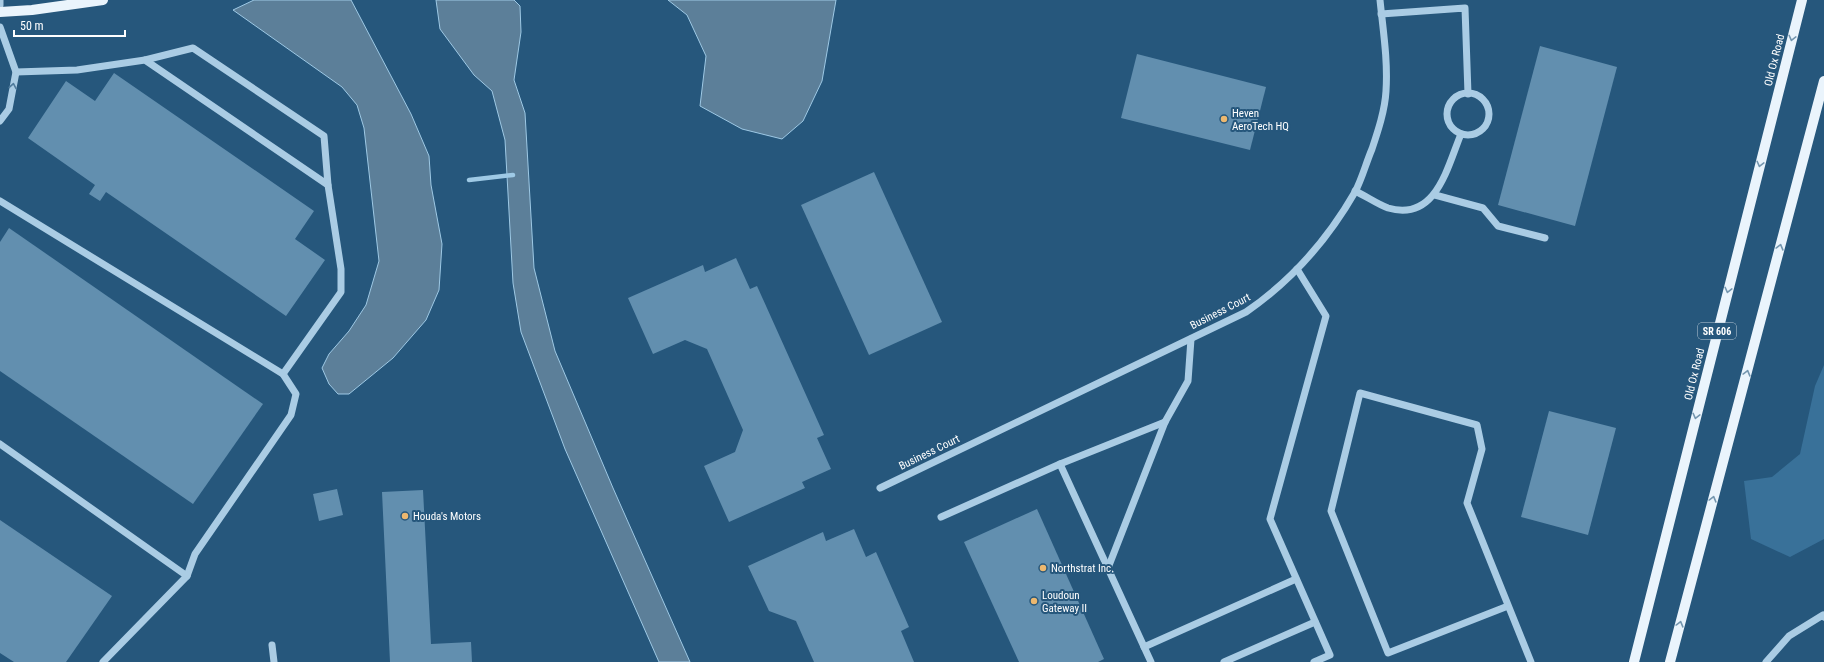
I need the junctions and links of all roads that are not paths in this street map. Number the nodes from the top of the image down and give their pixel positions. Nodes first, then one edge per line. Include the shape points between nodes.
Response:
1 (0, 0) edge
2 (103, 0) edge
3 (1380, 0) edge
4 (1802, 0) edge
5 (0, 5) edge
6 (0, 12) edge
7 (1381, 14) junction
8 (0, 28) edge
9 (145, 60) junction
10 (16, 72) junction
11 (1824, 81) edge
12 (1468, 94) junction
13 (0, 121) edge
14 (1461, 134) junction
15 (328, 185) junction
16 (1356, 191) junction
17 (1435, 195) junction
18 (0, 201) edge
19 (1545, 238) dead end
20 (1297, 269) junction
21 (1191, 339) junction
22 (283, 374) junction
23 (1165, 422) junction
24 (0, 444) edge
25 (1060, 464) junction
26 (880, 488) dead end
27 (941, 517) dead end
28 (1108, 568) junction
29 (187, 576) junction
30 (1296, 579) junction
31 (1508, 606) junction
32 (1824, 616) edge
33 (1315, 622) junction
34 (272, 645) dead end
35 (1144, 647) junction
36 (103, 662) edge
37 (274, 662) edge
38 (1151, 662) edge
39 (1224, 662) edge
40 (1314, 662) edge
41 (1531, 662) edge
42 (1634, 662) edge
43 (1670, 662) edge
44 (1766, 662) edge

1 - 5 street
2 - 6 main road
3 - 7 street, Business Court
4 -> 42 main road, Old Ox Road / SR 606
7 - 12 street via 1465,8
7 - 16 street, Business Court via 1386,47 1386,92 1377,134
8 - 10 street
9 - 10 street via 77,70
9 - 15 street
9 - 15 street via 193,48 324,136
13 -> 10 street via 9,109
43 -> 11 main road
12 - 14 street via 1455,97 1448,108 1449,123
12 - 14 street via 1480,96 1486,103 1489,120 1483,130 1476,134
14 - 17 street
15 - 22 street via 341,269 341,292
16 - 17 street via 1387,207 1400,210 1412,210 1424,205
16 - 20 street, Business Court via 1324,238
17 - 19 street via 1483,208 1498,226
18 - 22 street
20 - 21 street, Business Court via 1272,294 1246,312
20 - 30 street via 1326,316 1270,519
21 - 23 street via 1188,381
21 - 26 street, Business Court
22 - 29 street via 296,394 291,415 195,554
23 - 25 street
23 - 28 street
24 - 29 street
25 - 27 street
25 - 28 street
28 - 35 street
29 - 36 street
30 - 33 street
30 - 35 street
31 - 31 street via 1388,653 1331,511 1360,393 1477,425 1482,449 1467,503
31 - 41 street
32 - 44 street via 1789,636
33 - 39 street
33 - 40 street via 1330,655
34 - 37 street
35 - 38 street

